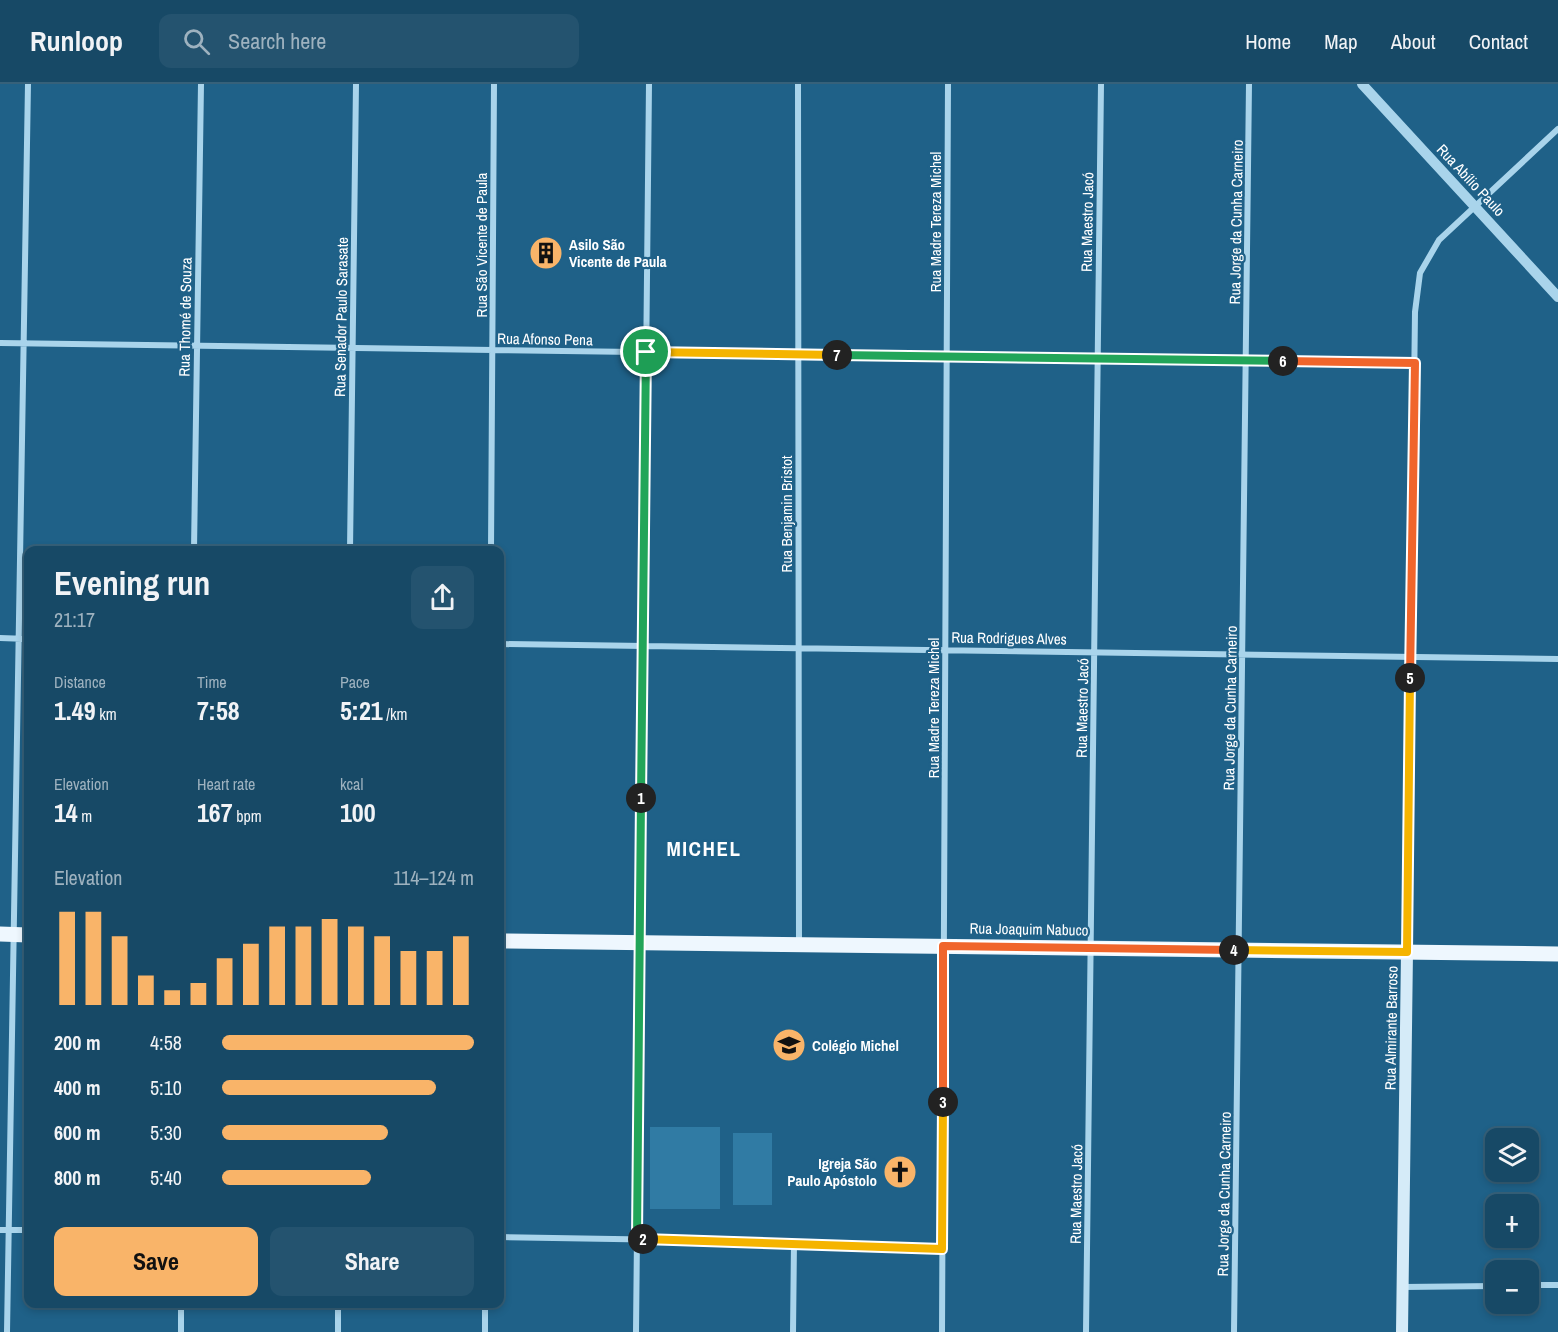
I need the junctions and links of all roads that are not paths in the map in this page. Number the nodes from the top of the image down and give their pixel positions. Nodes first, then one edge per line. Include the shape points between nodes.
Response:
1 (28, 84) edge
2 (201, 84) edge
3 (357, 84) edge
4 (495, 84) edge
5 (649, 84) edge
6 (798, 84) edge
7 (948, 84) edge
8 (1101, 84) edge
9 (1249, 84) edge
10 (1362, 84) edge
11 (1558, 129) edge
12 (1474, 206) junction
13 (1558, 297) edge
14 (0, 343) edge
15 (24, 344) junction
16 (197, 346) junction
17 (352, 348) junction
18 (493, 350) junction
19 (646, 352) junction
20 (798, 354) junction
21 (946, 357) junction
22 (1098, 358) junction
23 (1246, 361) junction
24 (1415, 363) junction
25 (194, 546) edge
26 (350, 546) edge
27 (491, 546) edge
28 (0, 638) edge
29 (18, 639) junction
30 (24, 639) edge
31 (504, 644) edge
32 (643, 646) junction
33 (799, 648) junction
34 (945, 650) junction
35 (1094, 651) junction
36 (1242, 653) junction
37 (1410, 655) junction
38 (1558, 659) edge
39 (14, 934) edge
40 (504, 941) edge
41 (640, 943) junction
42 (799, 944) junction
43 (943, 946) junction
44 (1091, 948) junction
45 (1239, 950) junction
46 (1407, 952) junction
47 (1558, 954) edge
48 (0, 1230) edge
49 (8, 1230) junction
50 (24, 1230) edge
51 (504, 1237) edge
52 (637, 1238) junction
53 (794, 1242) junction
54 (942, 1249) junction
55 (1539, 1285) edge
56 (1558, 1285) edge
57 (1485, 1286) edge
58 (1402, 1287) junction
59 (181, 1308) edge
60 (338, 1308) edge
61 (485, 1308) edge
62 (7, 1332) edge
63 (181, 1332) edge
64 (338, 1332) edge
65 (485, 1332) edge
66 (636, 1332) edge
67 (793, 1332) edge
68 (942, 1332) edge
69 (1086, 1332) edge
70 (1234, 1332) edge
71 (1402, 1332) edge

1 - 15 street
2 - 16 street, Rua Thomé de Souza
3 - 17 street, Rua Senador Paulo Sarasate
4 - 18 street, Rua São Vicente de Paula
5 - 19 street
6 - 20 street, Rua Benjamin Bristot
7 - 21 street, Rua Madre Tereza Michel
8 - 22 street, Rua Maestro Jacó
9 - 23 street, Rua Jorge da Cunha Carneiro
10 - 12 street, Rua Abílio Paulo
11 - 12 street, Rua Almirante Barroso
12 - 13 street, Rua Abílio Paulo
12 - 24 street, Rua Almirante Barroso via 1438,240 1420,273
14 - 15 street, Rua Afonso Pena
15 - 16 street, Rua Afonso Pena
15 - 29 street
16 - 17 street, Rua Afonso Pena
16 - 25 street, Rua Thomé de Souza
17 - 18 street, Rua Afonso Pena
17 - 26 street, Rua Senador Paulo Sarasate
18 - 19 street, Rua Afonso Pena
18 - 27 street, Rua São Vicente de Paula
19 - 20 street, Rua Afonso Pena
19 - 32 street
20 - 21 street, Rua Afonso Pena
20 - 33 street, Rua Benjamin Bristot
21 - 22 street, Rua Afonso Pena
21 - 34 street, Rua Madre Tereza Michel
22 - 23 street, Rua Afonso Pena
22 - 35 street, Rua Maestro Jacó
23 - 24 street, Rua Afonso Pena
23 - 36 street, Rua Jorge da Cunha Carneiro
24 - 37 street, Rua Almirante Barroso
28 - 29 street
29 - 30 street
29 - 39 street
31 - 32 street, Rua Rodrigues Alves
32 - 33 street, Rua Rodrigues Alves
32 - 41 street
33 - 34 street, Rua Rodrigues Alves
33 - 42 street, Rua Benjamin Bristot
34 - 35 street, Rua Rodrigues Alves
34 - 43 street, Rua Madre Tereza Michel
35 - 36 street, Rua Rodrigues Alves
35 - 44 street, Rua Maestro Jacó
36 - 37 street, Rua Rodrigues Alves
36 - 45 street, Rua Jorge da Cunha Carneiro
37 - 38 street, Rua Rodrigues Alves
37 - 46 street, Rua Almirante Barroso
39 - 49 street
40 - 41 main road, Rua Joaquim Nabuco
41 - 42 main road, Rua Joaquim Nabuco
41 - 52 street
42 - 43 main road, Rua Joaquim Nabuco
43 - 44 main road, Rua Joaquim Nabuco
43 - 54 street, Rua Madre Tereza Michel
44 - 45 main road, Rua Joaquim Nabuco
44 - 69 street, Rua Maestro Jacó
45 - 46 main road, Rua Joaquim Nabuco
45 - 70 street, Rua Jorge da Cunha Carneiro
46 - 47 main road, Rua Joaquim Nabuco
46 - 58 main road, Rua Almirante Barroso
48 - 49 street
49 - 50 street
49 - 62 street
51 - 52 street
52 - 53 street
52 - 66 street
53 - 54 street
53 - 67 street
54 - 68 street, Rua Madre Tereza Michel
55 - 56 street
57 - 58 street
58 - 71 main road, Rua Almirante Barroso
59 - 63 street
60 - 64 street
61 - 65 street

